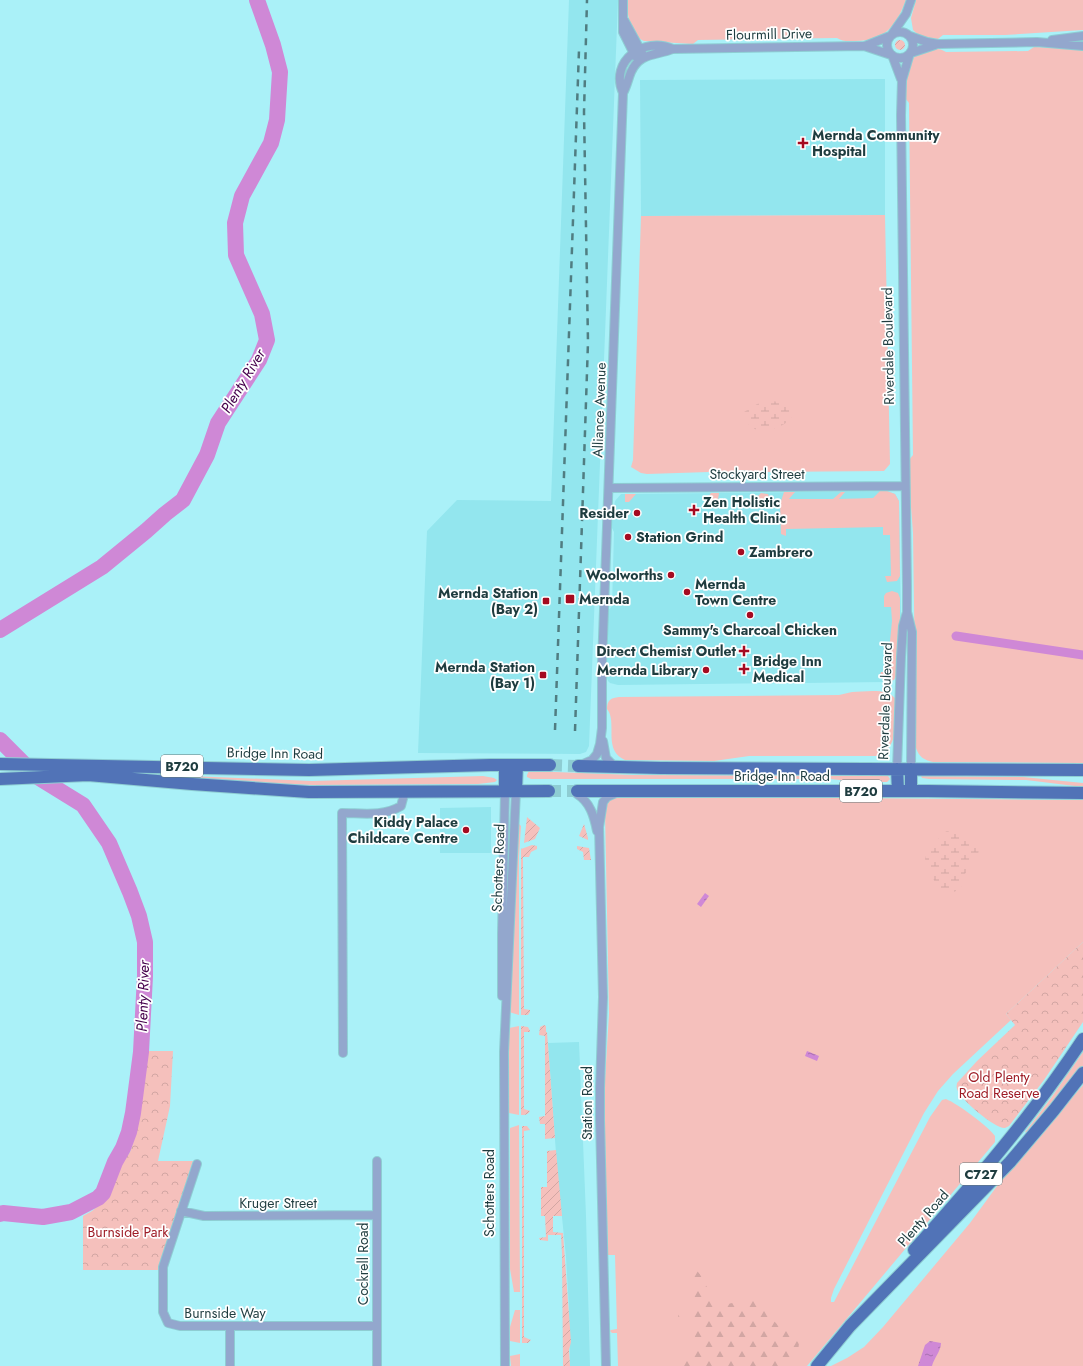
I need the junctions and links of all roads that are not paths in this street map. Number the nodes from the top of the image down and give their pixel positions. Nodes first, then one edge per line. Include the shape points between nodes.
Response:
1 (623, 0) edge
2 (911, 0) edge
3 (906, 14) junction
4 (890, 36) junction
5 (910, 36) junction
6 (1083, 36) edge
7 (1037, 42) junction
8 (938, 44) junction
9 (864, 46) junction
10 (1083, 46) edge
11 (673, 49) junction
12 (636, 51) junction
13 (911, 53) junction
14 (892, 55) junction
15 (641, 60) junction
16 (902, 80) junction
17 (623, 93) junction
18 (905, 486) junction
19 (609, 488) junction
20 (907, 612) junction
21 (900, 686) junction
22 (911, 686) junction
23 (602, 728) junction
24 (0, 764) edge
25 (511, 765) junction
26 (550, 765) tunnel mouth
27 (578, 766) joint
28 (615, 767) junction
29 (897, 768) junction
30 (911, 769) junction
31 (1083, 770) edge
32 (2, 779) edge
33 (405, 791) junction
34 (510, 791) junction
35 (549, 791) tunnel mouth
36 (627, 791) junction
37 (898, 791) junction
38 (911, 791) junction
39 (577, 793) joint
40 (1083, 793) edge
41 (599, 839) junction
42 (504, 1021) junction
43 (1083, 1039) edge
44 (343, 1053) dead end
45 (1083, 1074) edge
46 (376, 1161) dead end
47 (197, 1164) dead end
48 (181, 1211) junction
49 (376, 1215) junction
50 (872, 1302) junction
51 (230, 1326) junction
52 (376, 1326) junction
53 (230, 1366) edge
54 (376, 1366) edge
55 (505, 1366) edge
56 (606, 1366) edge
57 (817, 1366) edge

1 - 12 street via 623,32
2 - 3 street
3 - 4 street
3 - 5 street
4 - 5 street via 900,32
4 - 9 street, Flourmill Drive
4 - 14 street via 887,46
5 - 8 street
5 - 13 street via 913,46
6 - 7 street
7 - 8 street
7 - 10 street
8 - 13 street
9 - 11 street, Flourmill Drive
9 - 14 street, Flourmill Drive
11 - 12 street, Flourmill Drive via 660,45
11 - 15 street, Flourmill Drive
12 - 15 street
12 - 17 street, Alliance Avenue via 626,61 621,72
13 - 14 street via 902,58
13 - 16 street, Riverdale Boulevard
14 - 16 street, Riverdale Boulevard
15 - 17 street, Alliance Avenue via 631,72
16 - 18 street, Riverdale Boulevard
17 - 19 street, Alliance Avenue
18 - 19 street, Stockyard Street
18 - 20 street, Riverdale Boulevard
19 - 23 street, Alliance Avenue
20 - 21 street, Riverdale Boulevard via 902,632
20 - 22 street, Riverdale Boulevard via 912,632
21 - 22 street
21 - 29 street, Riverdale Boulevard
22 - 30 street, Riverdale Boulevard
23 - 27 street, Alliance Avenue via 597,754 592,760
23 - 28 street, Alliance Avenue via 606,758
24 - 25 main road, Bridge Inn Road / B720 via 309,770
25 - 26 main road, Bridge Inn Road / B720
25 - 34 main road, Schotters Road
27 - 28 main road, Bridge Inn Road / B720
28 - 29 main road, Bridge Inn Road / B720
29 - 30 main road, Bridge Inn Road / B720
29 - 37 main road, Riverdale Boulevard
30 - 31 main road, Bridge Inn Road / B720
30 - 38 main road, Riverdale Boulevard
32 - 33 main road, B720 via 88,775 309,792
33 - 34 main road, B720
33 - 44 street via 401,806 394,810 383,813 342,813
34 - 35 main road, B720
34 - 42 street, Schotters Road via 509,966
34 - 42 street, Schotters Road via 502,955
36 - 37 main road, Bridge Inn Road / B720
36 - 39 main road, Bridge Inn Road / B720
36 - 41 street, Station Road via 613,794 604,800
37 - 38 main road, Bridge Inn Road / B720
38 - 40 main road, Bridge Inn Road / B720
39 - 41 street, Station Road via 588,804
41 - 56 street, Station Road via 603,997 600,1120
42 - 55 street, Schotters Road
43 - 50 main road, Plenty Road / C727 via 1009,1140
45 - 50 main road, Plenty Road / C727 via 1010,1162
46 - 49 street, Cockrell Road
47 - 48 street, Burnside Way
48 - 49 street, Kruger Street via 204,1216
48 - 51 street, Burnside Way via 163,1267 164,1316 168,1323 176,1326
49 - 52 street, Cockrell Road
50 - 57 main road, Plenty Road / C727
51 - 52 street, Burnside Way
51 - 53 street
52 - 54 street, Cockrell Road

